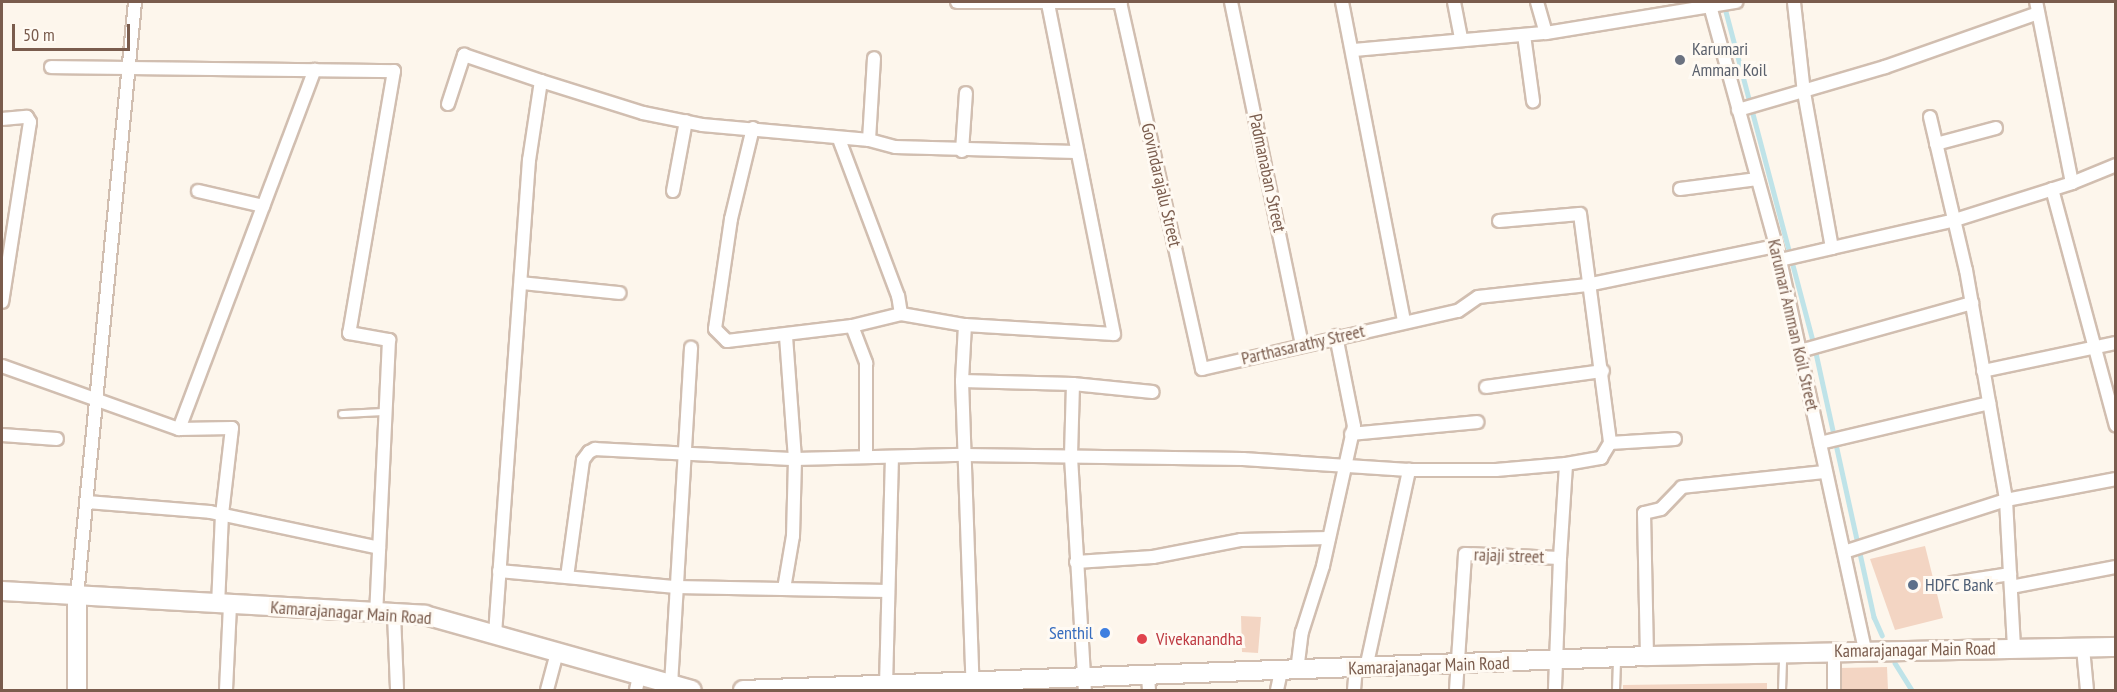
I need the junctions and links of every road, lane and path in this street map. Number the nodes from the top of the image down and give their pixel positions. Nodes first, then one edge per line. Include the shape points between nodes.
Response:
1 (135, 2) edge
2 (957, 2) edge
3 (1120, 2) edge
4 (1231, 2) edge
5 (1342, 2) edge
6 (1455, 2) edge
7 (1538, 2) edge
8 (1736, 2) edge
9 (1794, 2) edge
10 (1048, 4) junction
11 (1713, 5) edge
12 (2037, 7) edge
13 (1546, 33) junction
14 (1524, 36) junction
15 (1461, 38) junction
16 (1354, 50) junction
17 (874, 58) dead end
18 (51, 67) dead end
19 (128, 67) junction
20 (315, 70) junction
21 (540, 81) junction
22 (966, 93) dead end
23 (1797, 95) junction
24 (1533, 101) dead end
25 (448, 104) dead end
26 (1741, 110) junction
27 (1930, 117) dead end
28 (2, 119) edge
29 (686, 121) junction
30 (753, 128) junction
31 (1996, 128) dead end
32 (839, 140) junction
33 (870, 140) junction
34 (1936, 144) junction
35 (962, 151) junction
36 (1076, 152) junction
37 (2115, 165) edge
38 (1757, 179) junction
39 (2073, 183) junction
40 (1680, 189) dead end
41 (2052, 189) junction
42 (198, 191) dead end
43 (673, 191) dead end
44 (263, 206) junction
45 (1955, 220) junction
46 (1499, 221) dead end
47 (1776, 246) junction
48 (1832, 248) junction
49 (1780, 260) junction
50 (521, 283) junction
51 (1587, 285) junction
52 (619, 294) dead end
53 (2, 302) edge
54 (1972, 303) junction
55 (901, 314) junction
56 (1404, 321) junction
57 (965, 325) junction
58 (852, 326) junction
59 (786, 335) junction
60 (1336, 336) junction
61 (2115, 343) edge
62 (1302, 345) junction
63 (2095, 347) junction
64 (691, 348) dead end
65 (1804, 350) junction
66 (2, 366) edge
67 (1202, 369) joint
68 (1603, 371) junction
69 (1983, 371) junction
70 (962, 381) junction
71 (1072, 384) junction
72 (1486, 387) dead end
73 (1153, 392) dead end
74 (96, 400) junction
75 (1989, 403) junction
76 (386, 412) junction
77 (342, 414) dead end
78 (1477, 422) dead end
79 (2115, 426) edge
80 (179, 429) junction
81 (1351, 434) junction
82 (2, 435) edge
83 (57, 439) dead end
84 (1676, 440) dead end
85 (1610, 442) junction
86 (1820, 443) junction
87 (684, 455) junction
88 (964, 455) junction
89 (866, 456) junction
90 (892, 457) junction
91 (1071, 457) junction
92 (795, 459) junction
93 (1566, 464) junction
94 (1345, 466) junction
95 (1409, 470) junction
96 (1825, 472) junction
97 (2115, 478) edge
98 (2006, 500) junction
99 (87, 502) junction
100 (222, 514) junction
101 (1329, 538) junction
102 (379, 548) junction
103 (1844, 552) junction
104 (1560, 558) junction
105 (1077, 562) junction
106 (2115, 567) edge
107 (499, 571) junction
108 (2010, 574) junction
109 (567, 577) junction
110 (1952, 583) dead end
111 (676, 587) junction
112 (2011, 588) junction
113 (784, 589) junction
114 (2, 591) edge
115 (888, 591) junction
116 (77, 596) junction
117 (224, 604) junction
118 (376, 613) junction
119 (394, 614) junction
120 (495, 635) junction
121 (2115, 647) edge
122 (2083, 648) junction
123 (2014, 649) junction
124 (1865, 650) junction
125 (1834, 652) junction
126 (557, 653) junction
127 (1783, 653) junction
128 (1647, 656) junction
129 (1617, 658) junction
130 (1556, 661) junction
131 (1457, 665) junction
132 (1361, 669) junction
133 (1289, 671) junction
134 (638, 683) edge
135 (1149, 683) edge
136 (1085, 684) edge
137 (671, 685) junction
138 (886, 685) junction
139 (973, 686) edge
140 (907, 688) edge
141 (833, 689) edge
142 (77, 690) edge
143 (226, 690) edge
144 (397, 690) edge
145 (547, 690) edge
146 (692, 690) edge
147 (743, 690) edge
148 (1277, 690) edge
149 (1354, 690) edge
150 (1456, 690) edge
151 (1555, 690) edge
152 (1616, 690) edge
153 (1782, 690) edge
154 (1834, 690) edge
155 (2087, 690) edge

1 - 19 street
2 - 10 street
3 - 10 street
3 - 67 street, Govindarajalu Street
4 - 62 street, Padmanaban Street
5 - 16 street
6 - 15 street
7 - 13 street
8 - 11 street
9 - 23 street
10 - 36 street
11 - 13 street
11 - 26 street, Karumari Amman Koil Street
12 - 23 street
12 - 39 street
13 - 14 street
14 - 15 street
14 - 24 street
15 - 16 street
16 - 56 street
17 - 33 street
18 - 19 street
19 - 20 street
19 - 74 street
20 - 44 street
20 - 76 street via 394,71 349,333 389,340
21 - 25 street via 464,55
21 - 29 street via 643,113
21 - 50 street via 529,160
22 - 35 street
23 - 26 street
23 - 48 street
26 - 38 street, Karumari Amman Koil Street
27 - 34 street
28 - 53 street via 27,117 30,122
29 - 30 street
29 - 43 street
30 - 32 street
30 - 59 street via 731,219 716,329 727,341
31 - 34 street
32 - 33 street
32 - 55 street via 898,296
33 - 35 street via 895,147
34 - 45 street
35 - 36 street
36 - 57 street via 1114,334
37 - 39 street
38 - 40 street
38 - 47 street, Karumari Amman Koil Street
39 - 41 street
41 - 45 street
41 - 63 street
42 - 44 street
44 - 80 street
45 - 48 street
45 - 54 street
46 - 51 street via 1580,213
47 - 49 street, Karumari Amman Koil Street
47 - 51 street, Parthasarathy Street
48 - 49 street
49 - 65 street, Karumari Amman Koil Street
50 - 52 street
50 - 107 street
51 - 56 street, Parthasarathy Street via 1478,297 1458,311
51 - 68 street
54 - 65 street
54 - 69 street
55 - 57 street
55 - 58 street
56 - 60 street, Parthasarathy Street
57 - 70 street
58 - 59 street
58 - 89 street via 866,363
59 - 92 street
60 - 62 street, Parthasarathy Street
60 - 81 street via 1354,426
61 - 63 street
62 - 67 street, Parthasarathy Street
63 - 69 street
63 - 79 street
64 - 87 street
65 - 86 street, Karumari Amman Koil Street
66 - 74 street
68 - 72 street
68 - 85 street
69 - 75 street
70 - 71 street
70 - 88 street
71 - 73 street
71 - 91 street
74 - 80 street
74 - 99 street
75 - 86 street
75 - 98 street
76 - 77 lane
76 - 102 street
78 - 81 street
80 - 100 street via 232,428
81 - 94 street
82 - 83 street
84 - 85 street
85 - 93 street via 1601,458
86 - 96 street, Karumari Amman Koil Street
87 - 92 street
87 - 109 street via 596,448 585,455
87 - 111 street
88 - 90 street
88 - 91 street
88 - 139 street
89 - 90 street
89 - 92 street
90 - 115 street
91 - 94 street via 1269,460
91 - 105 street
92 - 113 street via 793,536
93 - 95 street via 1496,470
93 - 104 street
94 - 95 street
94 - 101 street
95 - 132 street
96 - 103 street, Karumari Amman Koil Street
96 - 128 street via 1682,487 1661,509 1644,513
97 - 98 street
98 - 103 street
98 - 108 street
99 - 100 street
99 - 116 street
100 - 102 street
100 - 117 street
101 - 105 street via 1241,540 1153,557
101 - 133 street
102 - 118 street
103 - 124 street, Karumari Amman Koil Street
104 - 130 street, rajaji street
104 - 131 street, rajaji street via 1465,554
105 - 136 street
106 - 112 street
107 - 109 street
107 - 120 street
108 - 110 street
108 - 112 street
109 - 111 street
111 - 113 street
111 - 137 street
112 - 123 street
113 - 115 street
114 - 116 main road, Kamarajanagar Main Road
115 - 138 street
116 - 117 main road, Kamarajanagar Main Road
116 - 142 main road
117 - 118 main road, Kamarajanagar Main Road
117 - 143 street
118 - 119 main road, Kamarajanagar Main Road
119 - 120 main road, Kamarajanagar Main Road via 425,615
119 - 144 street
120 - 126 main road, Kamarajanagar Main Road
121 - 122 main road, Kamarajanagar Main Road
122 - 123 main road, Kamarajanagar Main Road
122 - 155 street
123 - 124 main road, Kamarajanagar Main Road
124 - 125 main road, Kamarajanagar Main Road
125 - 127 main road, Kamarajanagar Main Road
125 - 154 street
126 - 134 main road, Kamarajanagar Main Road
126 - 145 street
127 - 128 main road, Kamarajanagar Main Road
127 - 153 lane
128 - 129 main road, Kamarajanagar Main Road
129 - 130 main road, Kamarajanagar Main Road
129 - 152 lane
130 - 131 main road, Kamarajanagar Main Road
130 - 151 street, rajaji street
131 - 132 main road, Kamarajanagar Main Road
131 - 150 street
132 - 133 main road, Kamarajanagar Main Road
132 - 149 street
133 - 135 main road, Kamarajanagar Main Road
133 - 148 street
134 - 137 main road, Kamarajanagar Main Road
135 - 136 main road, Kamarajanagar Main Road
136 - 139 main road, Kamarajanagar Main Road
137 - 146 main road, Kamarajanagar Main Road
138 - 140 main road, Kamarajanagar Main Road
138 - 141 main road, Kamarajanagar Main Road
139 - 140 main road, Kamarajanagar Main Road
141 - 147 main road, Kamarajanagar Main Road

